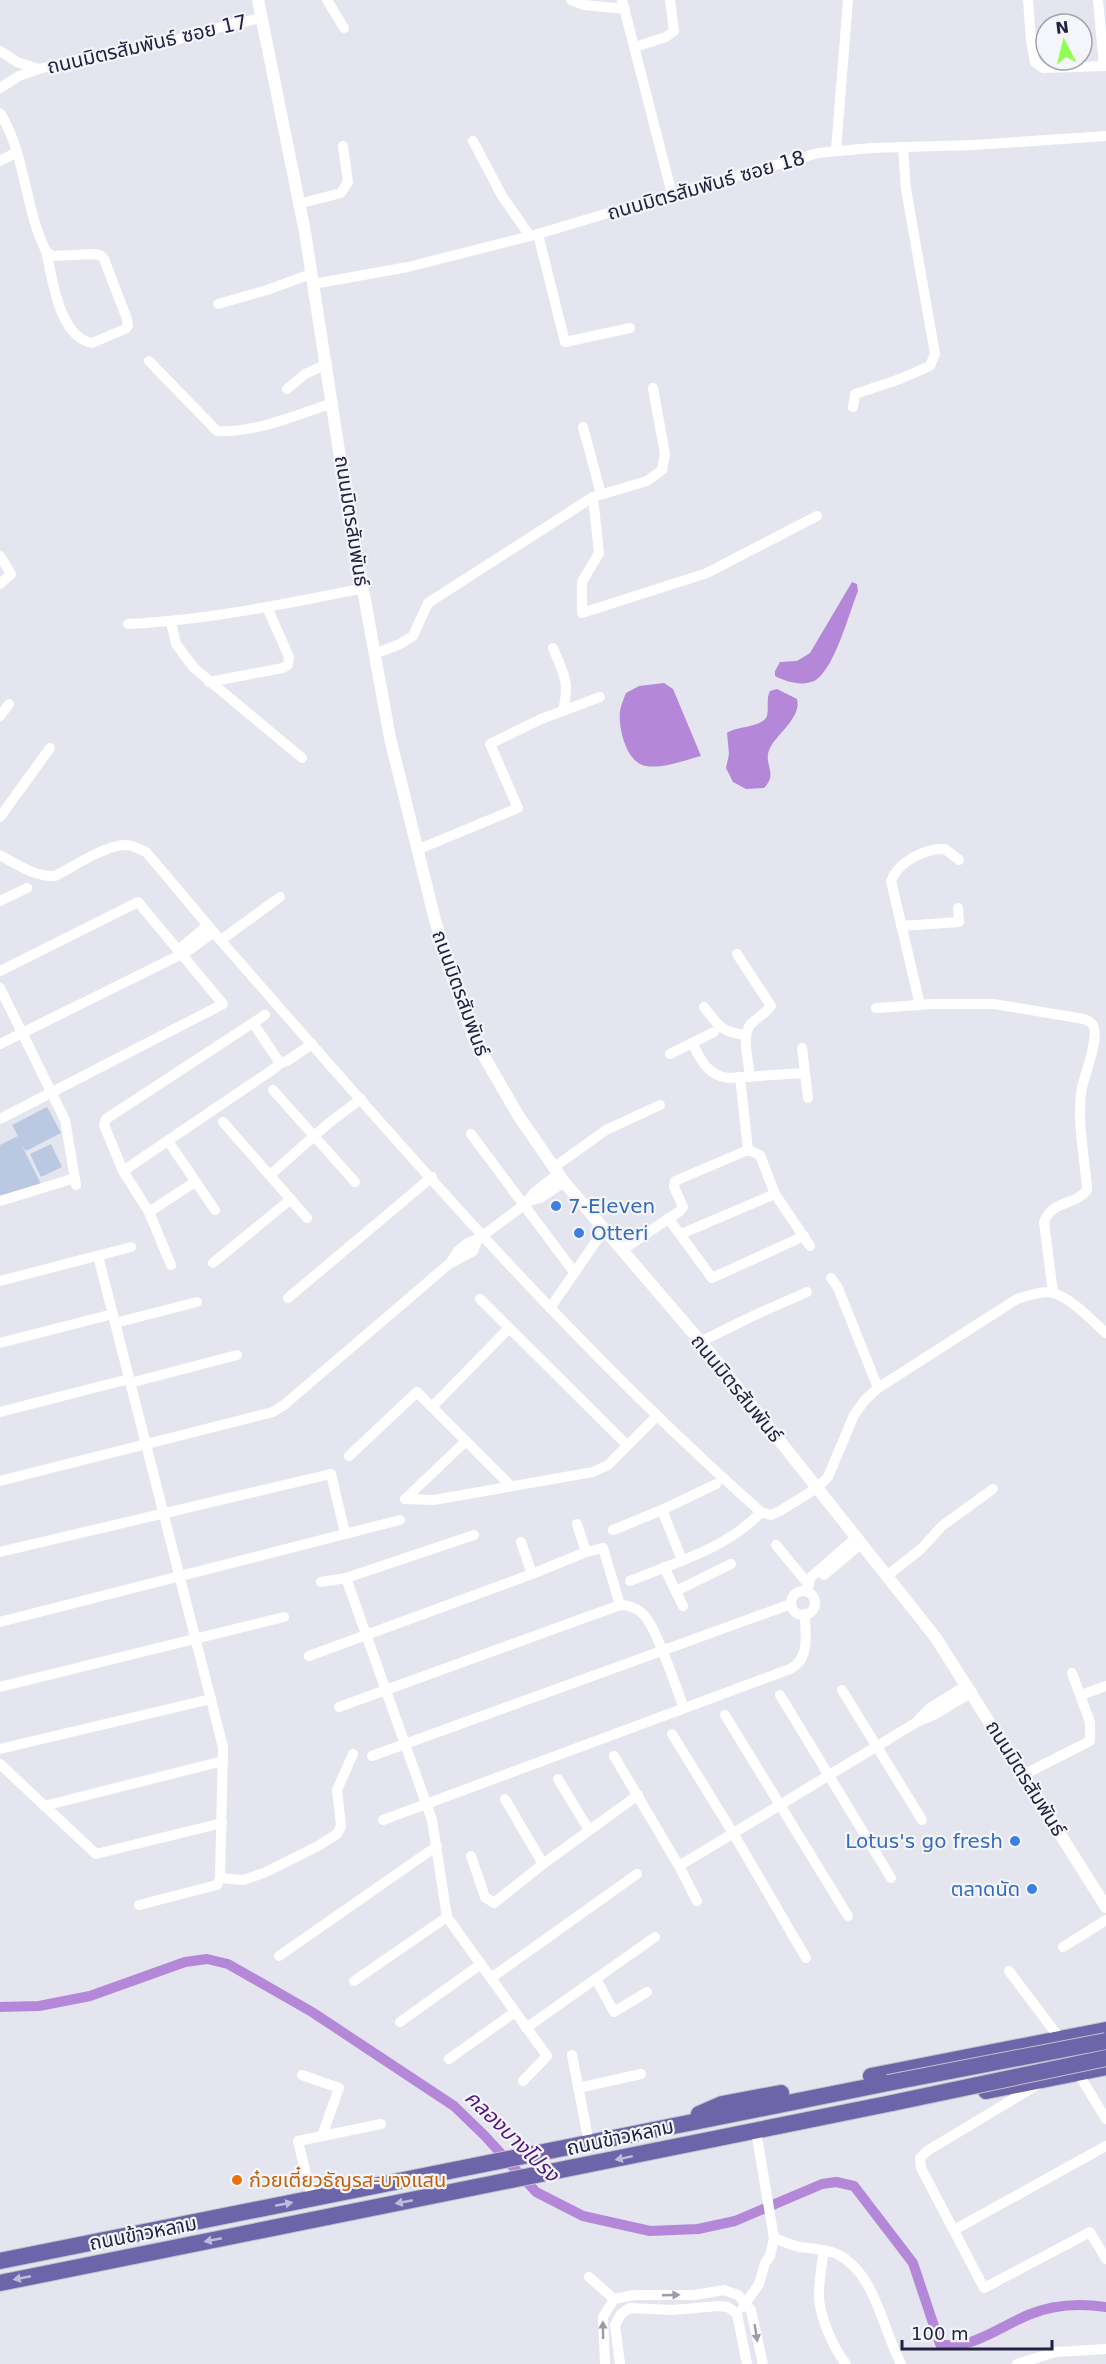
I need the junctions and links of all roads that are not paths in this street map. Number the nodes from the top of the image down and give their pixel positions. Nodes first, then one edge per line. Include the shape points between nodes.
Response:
1 (258, 0) edge
2 (327, 0) edge
3 (571, 0) edge
4 (670, 0) edge
5 (848, 0) edge
6 (1028, 0) edge
7 (1098, 0) edge
8 (624, 5) edge
9 (261, 18) junction
10 (344, 28) dead end
11 (635, 47) junction
12 (0, 51) edge
13 (1105, 66) edge
14 (39, 69) junction
15 (0, 88) edge
16 (0, 113) edge
17 (1106, 136) edge
18 (473, 141) dead end
19 (343, 146) dead end
20 (903, 148) junction
21 (836, 150) junction
22 (17, 152) junction
23 (0, 161) edge
24 (672, 194) junction
25 (298, 204) junction
26 (534, 235) junction
27 (46, 251) junction
28 (312, 279) junction
29 (218, 304) dead end
30 (630, 328) dead end
31 (149, 361) dead end
32 (327, 364) junction
33 (653, 388) dead end
34 (287, 389) dead end
35 (333, 403) junction
36 (853, 407) dead end
37 (583, 427) dead end
38 (597, 495) junction
39 (817, 516) dead end
40 (0, 556) edge
41 (0, 584) edge
42 (363, 588) junction
43 (267, 608) junction
44 (171, 622) junction
45 (128, 624) dead end
46 (553, 648) dead end
47 (375, 651) junction
48 (209, 682) junction
49 (600, 697) dead end
50 (9, 704) dead end
51 (563, 711) junction
52 (0, 716) edge
53 (50, 748) dead end
54 (302, 758) dead end
55 (0, 817) edge
56 (418, 849) junction
57 (0, 855) edge
58 (959, 860) dead end
59 (27, 888) dead end
60 (280, 897) dead end
61 (0, 901) edge
62 (958, 908) dead end
63 (901, 926) junction
64 (214, 932) junction
65 (180, 953) junction
66 (737, 954) dead end
67 (0, 971) edge
68 (0, 988) edge
69 (920, 1005) junction
70 (704, 1007) dead end
71 (876, 1008) dead end
72 (265, 1015) dead end
73 (253, 1023) junction
74 (1101, 1030) edge
75 (23, 1032) junction
76 (714, 1032) dead end
77 (745, 1035) junction
78 (310, 1042) junction
79 (692, 1043) junction
80 (0, 1044) edge
81 (802, 1048) dead end
82 (670, 1054) dead end
83 (280, 1063) junction
84 (805, 1073) junction
85 (745, 1077) junction
86 (273, 1090) dead end
87 (53, 1093) junction
88 (359, 1097) junction
89 (808, 1098) dead end
90 (660, 1105) dead end
91 (0, 1119) edge
92 (223, 1122) dead end
93 (471, 1134) dead end
94 (314, 1136) junction
95 (168, 1141) junction
96 (748, 1150) junction
97 (123, 1171) junction
98 (558, 1174) junction
99 (270, 1175) junction
100 (432, 1177) junction
101 (195, 1182) junction
102 (355, 1182) dead end
103 (775, 1194) junction
104 (291, 1199) junction
105 (0, 1201) edge
106 (526, 1203) junction
107 (215, 1210) dead end
108 (149, 1212) junction
109 (307, 1218) dead end
110 (668, 1218) junction
111 (604, 1230) junction
112 (681, 1234) junction
113 (804, 1236) junction
114 (480, 1237) junction
115 (810, 1246) dead end
116 (131, 1247) dead end
117 (622, 1250) junction
118 (98, 1256) junction
119 (213, 1263) dead end
120 (171, 1265) dead end
121 (574, 1272) junction
122 (831, 1278) dead end
123 (0, 1281) edge
124 (807, 1292) dead end
125 (1053, 1293) junction
126 (288, 1298) dead end
127 (480, 1299) dead end
128 (198, 1302) dead end
129 (550, 1308) junction
130 (114, 1319) junction
131 (509, 1328) junction
132 (1106, 1333) edge
133 (700, 1342) junction
134 (0, 1343) edge
135 (237, 1355) dead end
136 (130, 1381) junction
137 (879, 1388) junction
138 (432, 1407) junction
139 (0, 1412) edge
140 (657, 1416) junction
141 (466, 1441) junction
142 (146, 1445) junction
143 (627, 1445) junction
144 (349, 1456) dead end
145 (0, 1481) edge
146 (716, 1484) dead end
147 (511, 1486) junction
148 (817, 1488) junction
149 (993, 1489) dead end
150 (662, 1510) junction
151 (163, 1512) junction
152 (761, 1512) junction
153 (400, 1520) dead end
154 (577, 1524) dead end
155 (613, 1530) dead end
156 (345, 1533) junction
157 (474, 1535) dead end
158 (860, 1540) junction
159 (521, 1542) dead end
160 (776, 1545) dead end
161 (0, 1552) edge
162 (586, 1552) junction
163 (682, 1560) junction
164 (731, 1564) dead end
165 (664, 1567) junction
166 (532, 1574) junction
167 (888, 1575) junction
168 (180, 1577) junction
169 (346, 1578) junction
170 (630, 1581) dead end
171 (321, 1582) dead end
172 (808, 1588) junction
173 (676, 1591) junction
174 (791, 1604) junction
175 (620, 1605) junction
176 (683, 1606) dead end
177 (805, 1614) junction
178 (284, 1617) dead end
179 (0, 1622) edge
180 (366, 1635) junction
181 (195, 1638) junction
182 (662, 1650) junction
183 (309, 1656) dead end
184 (1072, 1673) dead end
185 (1106, 1686) edge
186 (0, 1688) edge
187 (385, 1689) junction
188 (969, 1689) junction
189 (842, 1690) dead end
190 (780, 1695) dead end
191 (1081, 1695) junction
192 (211, 1699) junction
193 (339, 1707) dead end
194 (684, 1708) junction
195 (725, 1715) dead end
196 (672, 1734) dead end
197 (404, 1744) junction
198 (877, 1746) junction
199 (0, 1749) edge
200 (353, 1754) dead end
201 (372, 1756) dead end
202 (614, 1756) dead end
203 (223, 1761) junction
204 (0, 1764) edge
205 (1023, 1775) junction
206 (827, 1776) junction
207 (558, 1779) dead end
208 (638, 1795) junction
209 (505, 1799) dead end
210 (426, 1803) junction
211 (781, 1804) junction
212 (44, 1806) junction
213 (383, 1820) dead end
214 (922, 1820) dead end
215 (222, 1823) junction
216 (589, 1830) junction
217 (733, 1833) junction
218 (437, 1846) junction
219 (471, 1856) dead end
220 (543, 1864) junction
221 (679, 1866) junction
222 (638, 1874) dead end
223 (220, 1878) junction
224 (891, 1878) dead end
225 (697, 1901) dead end
226 (139, 1905) dead end
227 (1106, 1907) edge
228 (848, 1916) dead end
229 (447, 1917) junction
230 (1106, 1920) edge
231 (655, 1937) dead end
232 (1063, 1947) dead end
233 (279, 1956) dead end
234 (806, 1958) dead end
235 (481, 1964) junction
236 (1009, 1971) dead end
237 (491, 1978) junction
238 (596, 1979) junction
239 (354, 1981) dead end
240 (647, 1992) dead end
241 (515, 2012) junction
242 (400, 2022) dead end
243 (526, 2028) junction
244 (1106, 2030) edge
245 (1061, 2040) junction
246 (1106, 2041) edge
247 (999, 2052) junction
248 (572, 2055) dead end
249 (1106, 2058) edge
250 (449, 2059) dead end
251 (1106, 2067) edge
252 (1078, 2073) junction
253 (641, 2074) dead end
254 (302, 2075) dead end
255 (523, 2080) dead end
256 (1045, 2080) junction
257 (1006, 2087) junction
258 (578, 2088) junction
259 (1106, 2119) edge
260 (381, 2124) dead end
261 (674, 2126) junction
262 (322, 2136) junction
263 (757, 2137) junction
264 (589, 2144) junction
265 (681, 2146) junction
266 (1106, 2146) edge
267 (312, 2199) junction
268 (954, 2230) junction
269 (774, 2238) junction
270 (824, 2250) junction
271 (1106, 2259) edge
272 (0, 2261) edge
273 (589, 2277) dead end
274 (0, 2283) edge
275 (618, 2298) junction
276 (746, 2302) junction
277 (629, 2308) junction
278 (737, 2314) junction
279 (1106, 2349) edge
280 (605, 2364) edge
281 (620, 2364) edge
282 (747, 2364) edge
283 (763, 2364) edge
284 (846, 2364) edge
285 (901, 2364) edge
286 (1017, 2364) edge

1 - 9 street, ถนนมิตรสัมพันธ์
2 - 10 street
3 - 8 street via 584,5
4 - 11 street via 674,31
5 - 21 street
6 - 13 street via 1035,62 1043,68
7 - 13 street
8 - 11 street
9 - 14 street, ถนนมิตรสัมพันธ์ ซอย 17 via 166,43
9 - 25 street, ถนนมิตรสัมพันธ์
11 - 24 street
12 - 14 street, ถนนมิตรสัมพันธ์ ซอย 17
14 - 15 street
16 - 22 street
17 - 20 street, ถนนมิตรสัมพันธ์ ซอย 18
18 - 26 street via 502,196
19 - 25 street via 348,182 341,193
20 - 21 street, ถนนมิตรสัมพันธ์ ซอย 18
20 - 36 street via 906,189 935,354 930,366 855,394
21 - 24 street, ถนนมิตรสัมพันธ์ ซอย 18
22 - 23 street
22 - 27 street via 30,208
24 - 26 street, ถนนมิตรสัมพันธ์ ซอย 18
25 - 28 street, ถนนมิตรสัมพันธ์
26 - 28 street, ถนนมิตรสัมพันธ์ ซอย 18 via 408,267
26 - 30 street via 565,342
27 - 27 street via 52,256 100,255 128,326 92,343 72,330 63,320
28 - 29 street, ถนนมิตรสัมพันธ์ ซอย 18
28 - 32 street, ถนนมิตรสัมพันธ์
31 - 35 street via 217,431 262,426
32 - 34 street via 305,374
32 - 35 street, ถนนมิตรสัมพันธ์
33 - 38 street via 665,454 662,470 647,481
35 - 42 street, ถนนมิตรสัมพันธ์
37 - 38 street
38 - 39 street via 600,552 582,582 582,613 707,573
38 - 47 street via 428,603 413,636
40 - 41 street via 11,574
42 - 43 street
42 - 47 street, ถนนมิตรสัมพันธ์
43 - 44 street
43 - 48 street via 289,657 288,665
44 - 45 street
44 - 48 street via 179,648
46 - 51 street via 567,681
47 - 56 street, ถนนมิตรสัมพันธ์ via 390,738
48 - 54 street
49 - 51 street
50 - 52 street
51 - 56 street via 490,744 518,808
53 - 55 street
56 - 98 street, ถนนมิตรสัมพันธ์ via 435,920 474,1039
57 - 64 street via 36,874 55,876 111,848 134,846 146,852
58 - 63 street via 940,849 899,867 891,881
59 - 61 street
60 - 64 street
62 - 63 street via 959,922
63 - 69 street
64 - 65 street
64 - 78 street
65 - 67 street via 138,902
65 - 75 street
65 - 87 street via 223,1004
66 - 77 street via 771,1006
68 - 75 street
69 - 71 street
69 - 74 street via 994,1004 1084,1019
70 - 77 street via 720,1028
72 - 73 street
73 - 83 street
73 - 97 street via 106,1119 106,1132
74 - 125 street via 1081,1092 1087,1190 1082,1197 1053,1208 1044,1222
75 - 80 street
75 - 87 street
76 - 79 street
77 - 85 street
78 - 83 street
78 - 88 street
79 - 82 street
79 - 85 street via 710,1072 720,1077
81 - 84 street
83 - 95 street
84 - 85 street
84 - 89 street
85 - 96 street
86 - 94 street
87 - 91 street
87 - 105 street via 65,1120 76,1181
88 - 94 street
88 - 100 street
90 - 98 street via 606,1130
92 - 99 street
93 - 106 street
94 - 99 street
94 - 102 street
95 - 97 street
95 - 101 street
96 - 103 street via 760,1155
96 - 110 street via 675,1181 683,1207
97 - 108 street
98 - 106 street via 540,1198
98 - 111 street, ถนนมิตรสัมพันธ์
99 - 104 street
100 - 114 street
100 - 126 street
101 - 107 street
101 - 108 street
103 - 112 street
103 - 113 street
104 - 109 street
104 - 119 street
106 - 114 street
106 - 121 street
108 - 120 street
110 - 112 street
110 - 117 street
111 - 117 street, ถนนมิตรสัมพันธ์
111 - 121 street
112 - 113 street via 712,1278
113 - 115 street
114 - 129 street
114 - 142 street via 458,1251 450,1263 273,1412
116 - 118 street
117 - 133 street, ถนนมิตรสัมพันธ์
118 - 123 street
118 - 130 street
121 - 129 street
122 - 137 street
124 - 133 street
125 - 132 street
125 - 137 street via 1017,1299
127 - 131 street
128 - 130 street
129 - 140 street
130 - 134 street
130 - 136 street
131 - 138 street
131 - 143 street
133 - 148 street, ถนนมิตรสัมพันธ์
135 - 136 street
136 - 139 street
136 - 142 street
137 - 148 street via 854,1415 828,1477
138 - 141 street
138 - 144 street via 417,1392
140 - 143 street
140 - 152 street
141 - 147 street
141 - 147 street via 405,1499 434,1500
142 - 145 street
142 - 151 street
143 - 147 street via 608,1465 593,1472
146 - 150 street
148 - 152 street via 771,1515
148 - 158 street, ถนนมิตรสัมพันธ์
149 - 167 street via 942,1526
150 - 155 street
150 - 163 street
151 - 156 street via 331,1474
151 - 161 street
151 - 168 street
152 - 163 street via 716,1545
153 - 156 street
154 - 162 street
156 - 168 street
157 - 169 street
158 - 167 street, ถนนมิตรสัมพันธ์
158 - 172 street
159 - 166 street
160 - 172 street
162 - 166 street
162 - 175 street via 603,1548
163 - 165 street
164 - 173 street
165 - 170 street
165 - 173 street
166 - 180 street
167 - 188 street, ถนนมิตรสัมพันธ์
168 - 179 street
168 - 181 street
169 - 171 street
169 - 180 street
172 - 174 street via 795,1594
172 - 177 street via 814,1604 812,1611
173 - 176 street
174 - 177 street via 797,1613
174 - 182 street
175 - 182 street via 635,1608 645,1616
175 - 187 street
177 - 194 street via 806,1652 797,1665
178 - 181 street
180 - 183 street
180 - 187 street
181 - 186 street
181 - 192 street
182 - 194 street
182 - 197 street
184 - 191 street
185 - 191 street
187 - 193 street
187 - 197 street
188 - 198 street via 934,1715
188 - 205 street, ถนนมิตรสัมพันธ์
189 - 198 street
190 - 206 street
191 - 205 street via 1090,1722 1090,1741
192 - 199 street
192 - 203 street
194 - 210 street
195 - 211 street
196 - 217 street
197 - 201 street
197 - 210 street
198 - 206 street
198 - 214 street
200 - 223 street via 337,1790 341,1826 337,1834 264,1873 243,1880
202 - 208 street
203 - 212 street
203 - 215 street
204 - 212 street
205 - 227 street, ถนนมิตรสัมพันธ์
206 - 211 street
206 - 224 street
207 - 216 street
208 - 216 street
208 - 221 street
209 - 220 street
210 - 213 street
210 - 218 street
211 - 217 street
211 - 228 street
212 - 215 street via 96,1854
215 - 223 street
216 - 220 street
217 - 221 street
217 - 234 street
218 - 229 street
218 - 233 street
219 - 220 street via 485,1897 494,1903
221 - 225 street
222 - 237 street
223 - 226 street via 217,1885
229 - 235 street
229 - 239 street
230 - 232 street
231 - 238 street
235 - 237 street
235 - 242 street
236 - 245 street
237 - 241 street
238 - 240 street via 614,2012
238 - 243 street
241 - 243 street
241 - 250 street
243 - 255 street via 546,2056
244 - 245 main road
245 - 247 main road
246 - 261 main road, ถนนข้าวหลาม, bridge
247 - 257 main road via 1024,2052 1036,2062 1031,2075
247 - 261 main road via 722,2104
248 - 258 street
249 - 265 main road, ถนนข้าวหลาม, bridge
251 - 252 main road
252 - 256 main road
252 - 259 street
253 - 258 street
254 - 262 street via 339,2088
256 - 257 main road
256 - 268 street via 920,2158 921,2168
257 - 263 main road
258 - 264 street
260 - 262 street
261 - 264 main road, ถนนข้าวหลาม
262 - 267 street via 298,2141
263 - 265 main road
263 - 269 street
264 - 267 main road, ถนนข้าวหลาม
265 -> 274 main road, ถนนข้าวหลาม
266 - 268 street
272 -> 267 main road, ถนนข้าวหลาม
268 - 271 street via 984,2288 1090,2232
269 - 270 street via 797,2247
269 - 276 street via 759,2284
270 - 284 street via 818,2296 829,2337
270 - 285 street via 837,2254 857,2269 885,2322
273 - 275 street
275 -> 276 street via 724,2290
275 - 277 street
280 -> 275 street via 603,2317
276 - 278 street
276 -> 283 street
277 - 278 street via 719,2306
277 - 281 street via 615,2325
278 - 282 street
279 - 286 street via 1056,2352

